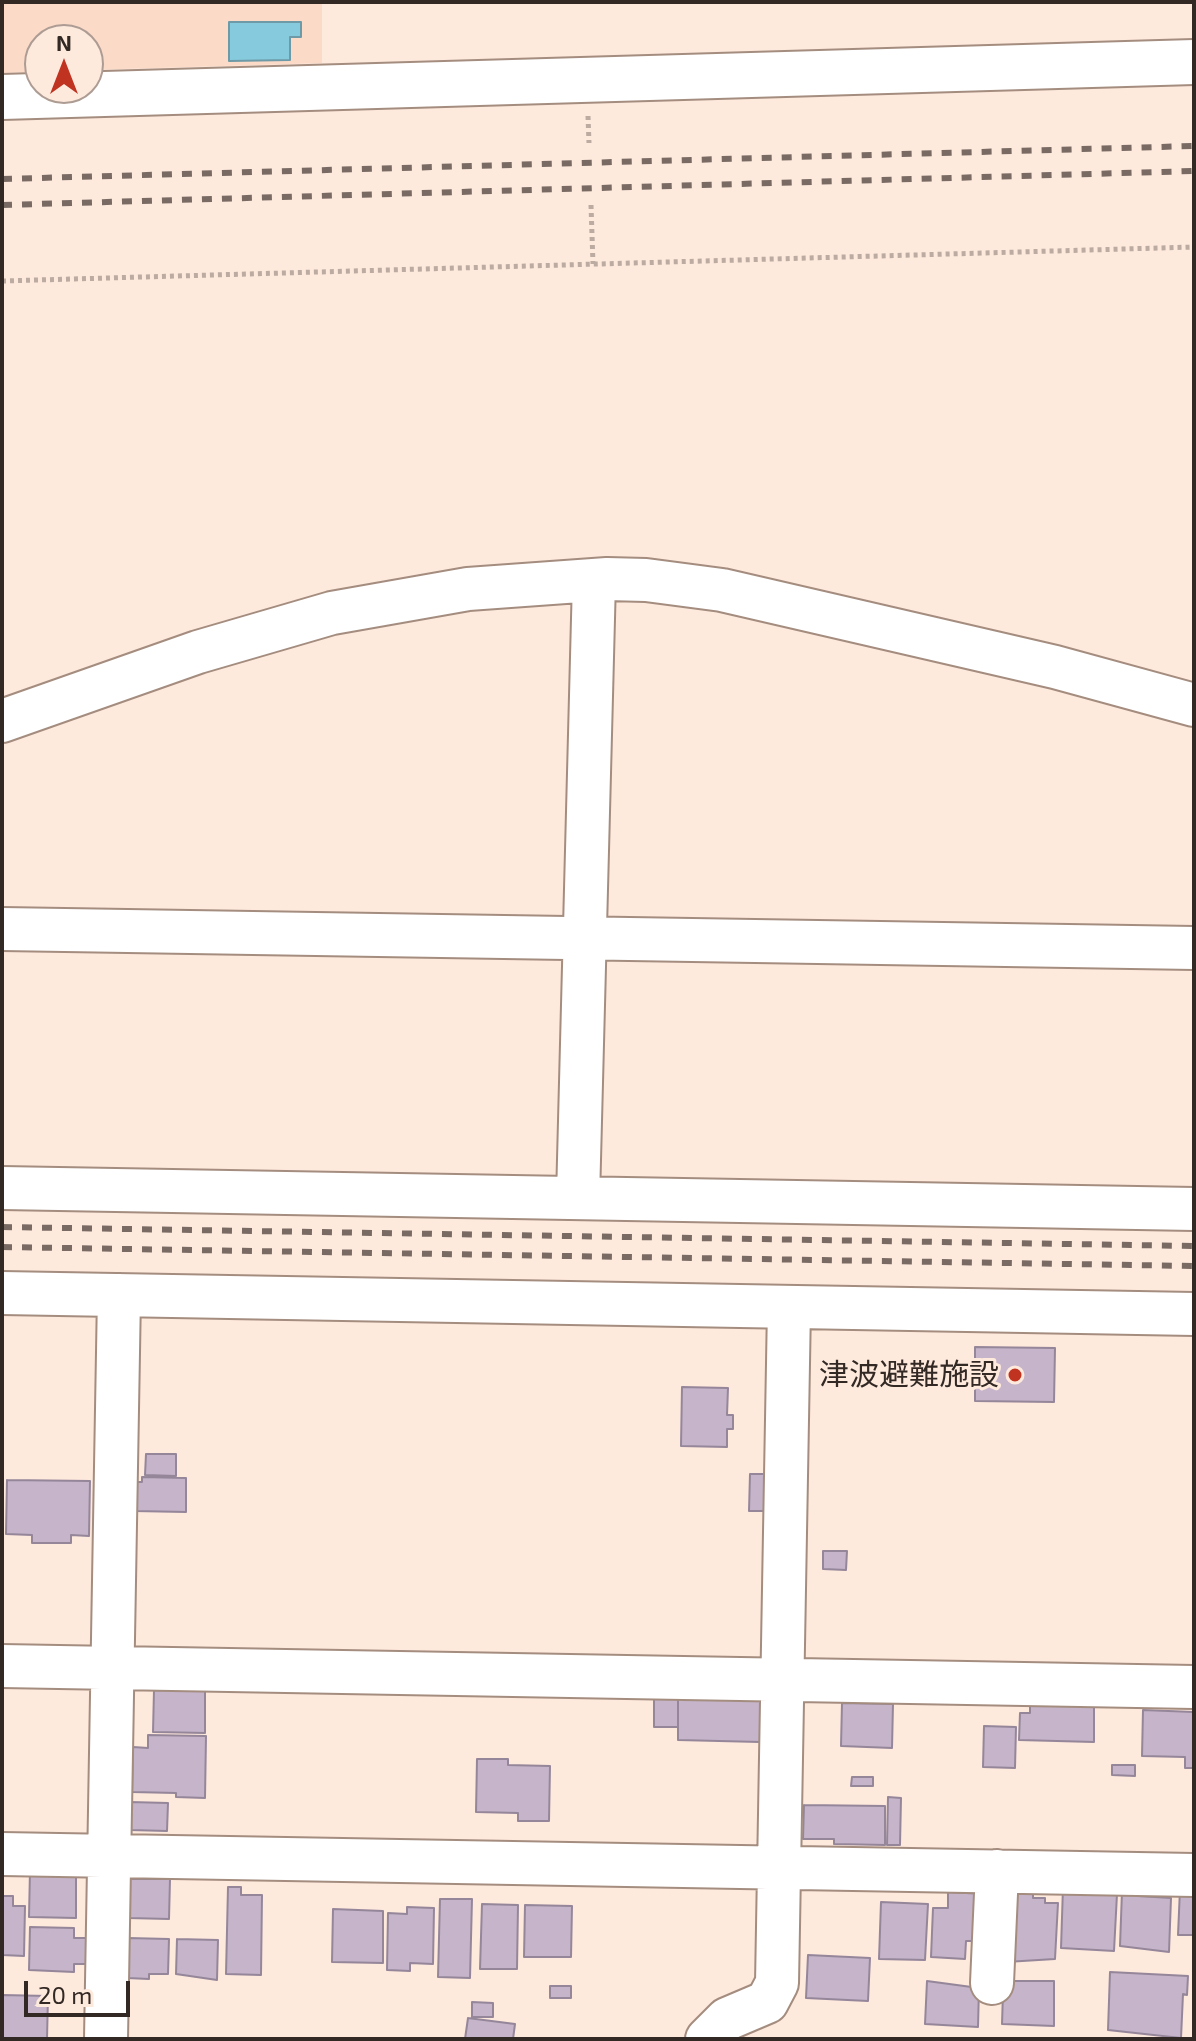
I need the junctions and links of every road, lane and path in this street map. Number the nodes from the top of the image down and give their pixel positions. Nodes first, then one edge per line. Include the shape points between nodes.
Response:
1 (1194, 62) edge
2 (2, 97) edge
3 (591, 205) dead end
4 (1194, 247) edge
5 (593, 264) junction
6 (2, 281) edge
7 (594, 580) junction
8 (1194, 705) edge
9 (2, 721) edge
10 (2, 929) edge
11 (585, 939) junction
12 (1194, 948) edge
13 (2, 1188) edge
14 (578, 1198) junction
15 (1194, 1209) edge
16 (2, 1293) edge
17 (119, 1295) junction
18 (789, 1307) junction
19 (1194, 1314) edge
20 (2, 1666) edge
21 (112, 1668) junction
22 (783, 1679) junction
23 (1194, 1687) edge
24 (2, 1854) edge
25 (109, 1855) junction
26 (779, 1867) junction
27 (997, 1871) junction
28 (1194, 1875) edge
29 (992, 1983) dead end
30 (106, 2039) edge
31 (707, 2039) edge

1 - 2 street
3 - 5 path
4 - 5 path
5 - 6 path
7 - 8 street via 646,580 722,590 1055,667
7 - 9 street via 468,589 332,613 198,652
7 - 11 street
10 - 11 street
11 - 12 street
11 - 14 street
13 - 14 street
14 - 15 street
16 - 17 street
17 - 18 street
17 - 21 street
18 - 19 street
18 - 22 street
20 - 21 street
21 - 22 street
21 - 25 street
22 - 23 street
22 - 26 street
24 - 25 street
25 - 26 street
25 - 30 street
26 - 27 street
26 - 31 street via 777,1983 767,2002 727,2019
27 - 28 street
27 - 29 street

